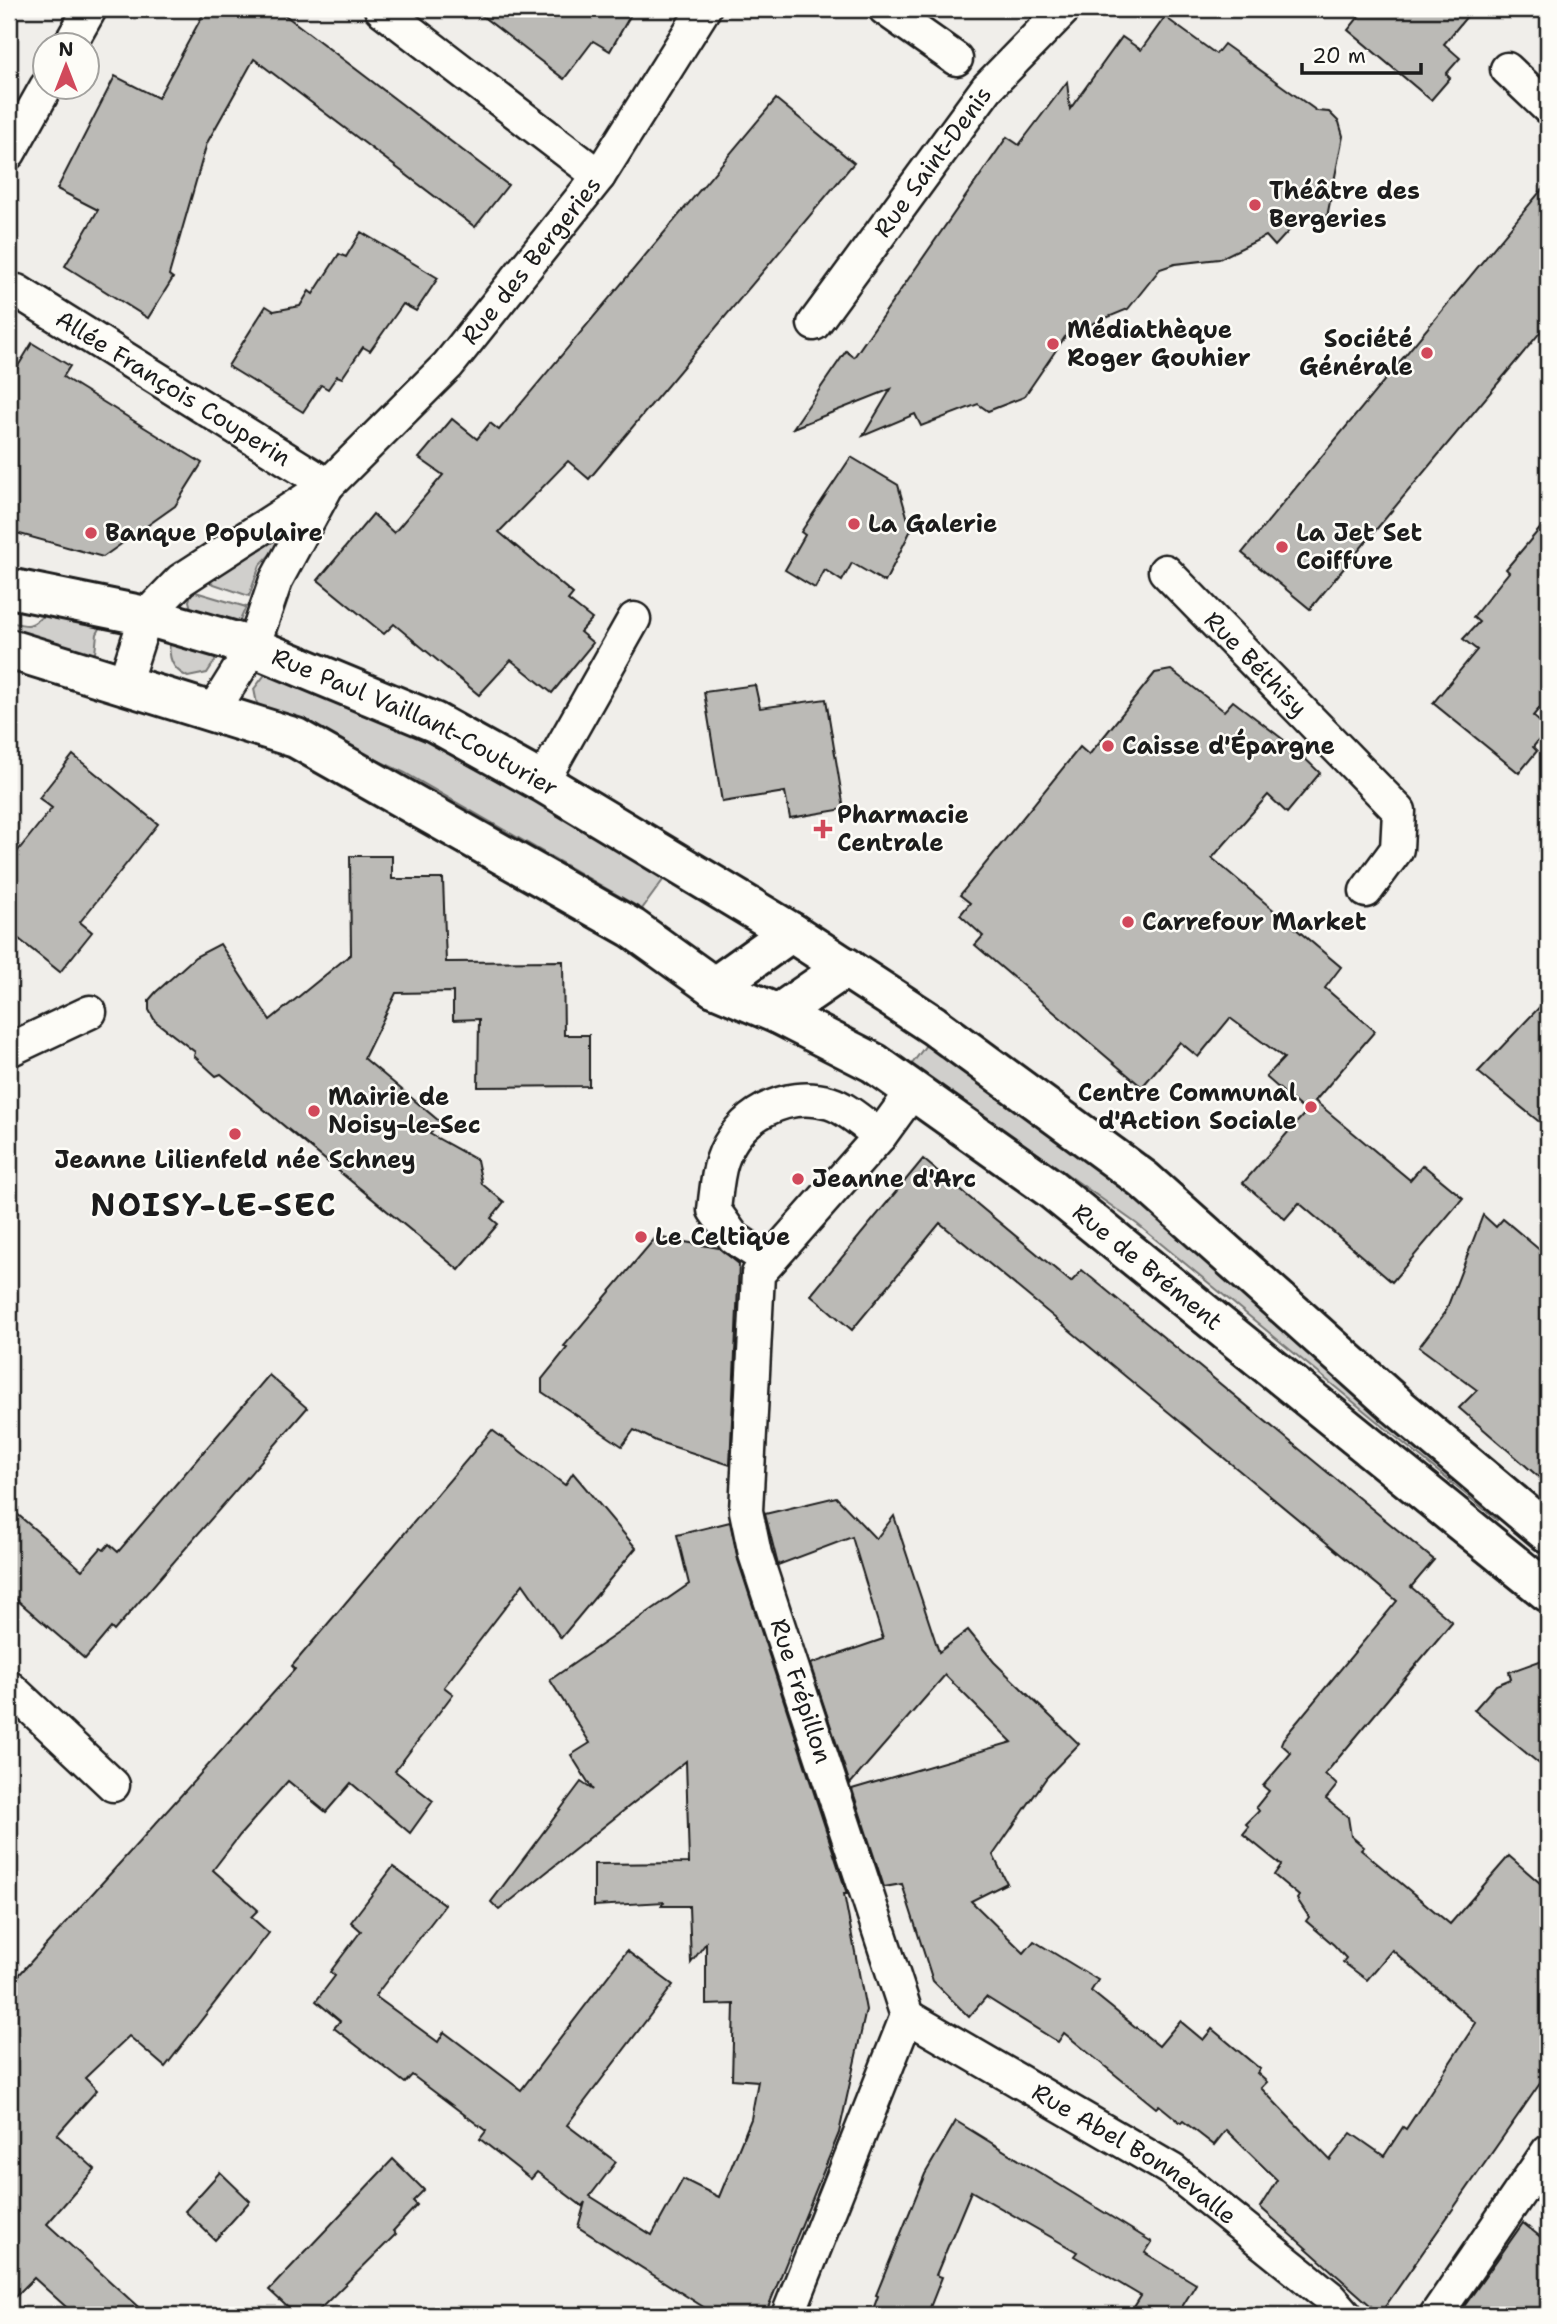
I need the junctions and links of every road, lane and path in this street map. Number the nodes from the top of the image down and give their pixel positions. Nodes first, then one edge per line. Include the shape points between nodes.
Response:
1 (90, 9) edge
2 (381, 9) edge
3 (704, 9) edge
4 (885, 9) edge
5 (1064, 9) edge
6 (77, 32) edge
7 (956, 59) dead end
8 (1507, 69) dead end
9 (38, 102) edge
10 (1548, 108) edge
11 (9, 153) edge
12 (600, 176) junction
13 (17, 291) dead end
14 (814, 324) dead end
15 (328, 485) junction
16 (1165, 571) dead end
17 (9, 588) edge
18 (146, 616) junction
19 (634, 619) dead end
20 (253, 647) junction
21 (9, 649) edge
22 (124, 684) junction
23 (213, 711) junction
24 (542, 782) junction
25 (1366, 891) dead end
26 (791, 932) junction
27 (845, 967) junction
28 (715, 987) junction
29 (90, 1012) dead end
30 (778, 1014) junction
31 (9, 1050) edge
32 (912, 1092) junction
33 (880, 1136) junction
34 (769, 1261) junction
35 (1548, 1533) edge
36 (1548, 1592) edge
37 (9, 1687) edge
38 (113, 1785) dead end
39 (907, 2016) junction
40 (1548, 2151) edge
41 (788, 2315) edge
42 (1346, 2315) edge
43 (1436, 2315) edge

1 - 6 street
2 - 12 street
3 - 12 street, Rue des Bergeries
4 - 7 street
5 - 14 street, Rue Saint-Denis via 988,88
8 - 10 street
9 - 11 street
12 - 15 street, Rue des Bergeries via 448,365
13 - 15 street, Allée François Couperin
15 - 18 street, Rue des Bergeries via 181,580
15 - 20 street, Rue des Bergeries via 275,580
16 - 25 street, Rue Béthisy via 1399,811 1397,849
17 - 18 main road, Rue Paul Vaillant-Couturier
18 - 20 main road, Rue Paul Vaillant-Couturier
18 - 22 street, Rue des Bergeries
19 - 24 street
20 - 23 street, Rue des Bergeries
20 - 24 main road, Rue Paul Vaillant-Couturier via 434,722
21 - 22 main road
22 - 23 main road
23 - 28 main road via 296,738 380,784 632,928
24 - 26 main road, Rue Paul Vaillant-Couturier
26 - 27 main road
26 - 28 main road
27 - 30 main road
27 - 35 main road via 933,1025 1143,1179 1397,1406
28 - 30 main road, Rue de Brément
29 - 31 street
30 - 32 main road, Rue de Brément via 874,1063
32 - 33 street, Rue Frépillon
32 - 36 main road, Rue de Brément via 1050,1188
33 - 34 street, Rue Frépillon
33 - 34 street via 833,1103 796,1097 765,1109 739,1130 722,1160 714,1210 734,1238
34 - 39 street, Rue Frépillon via 758,1274 746,1511 755,1554
37 - 38 street
39 - 41 street
39 - 42 street, Rue Abel Bonnevalle via 1172,2170
40 - 43 street

